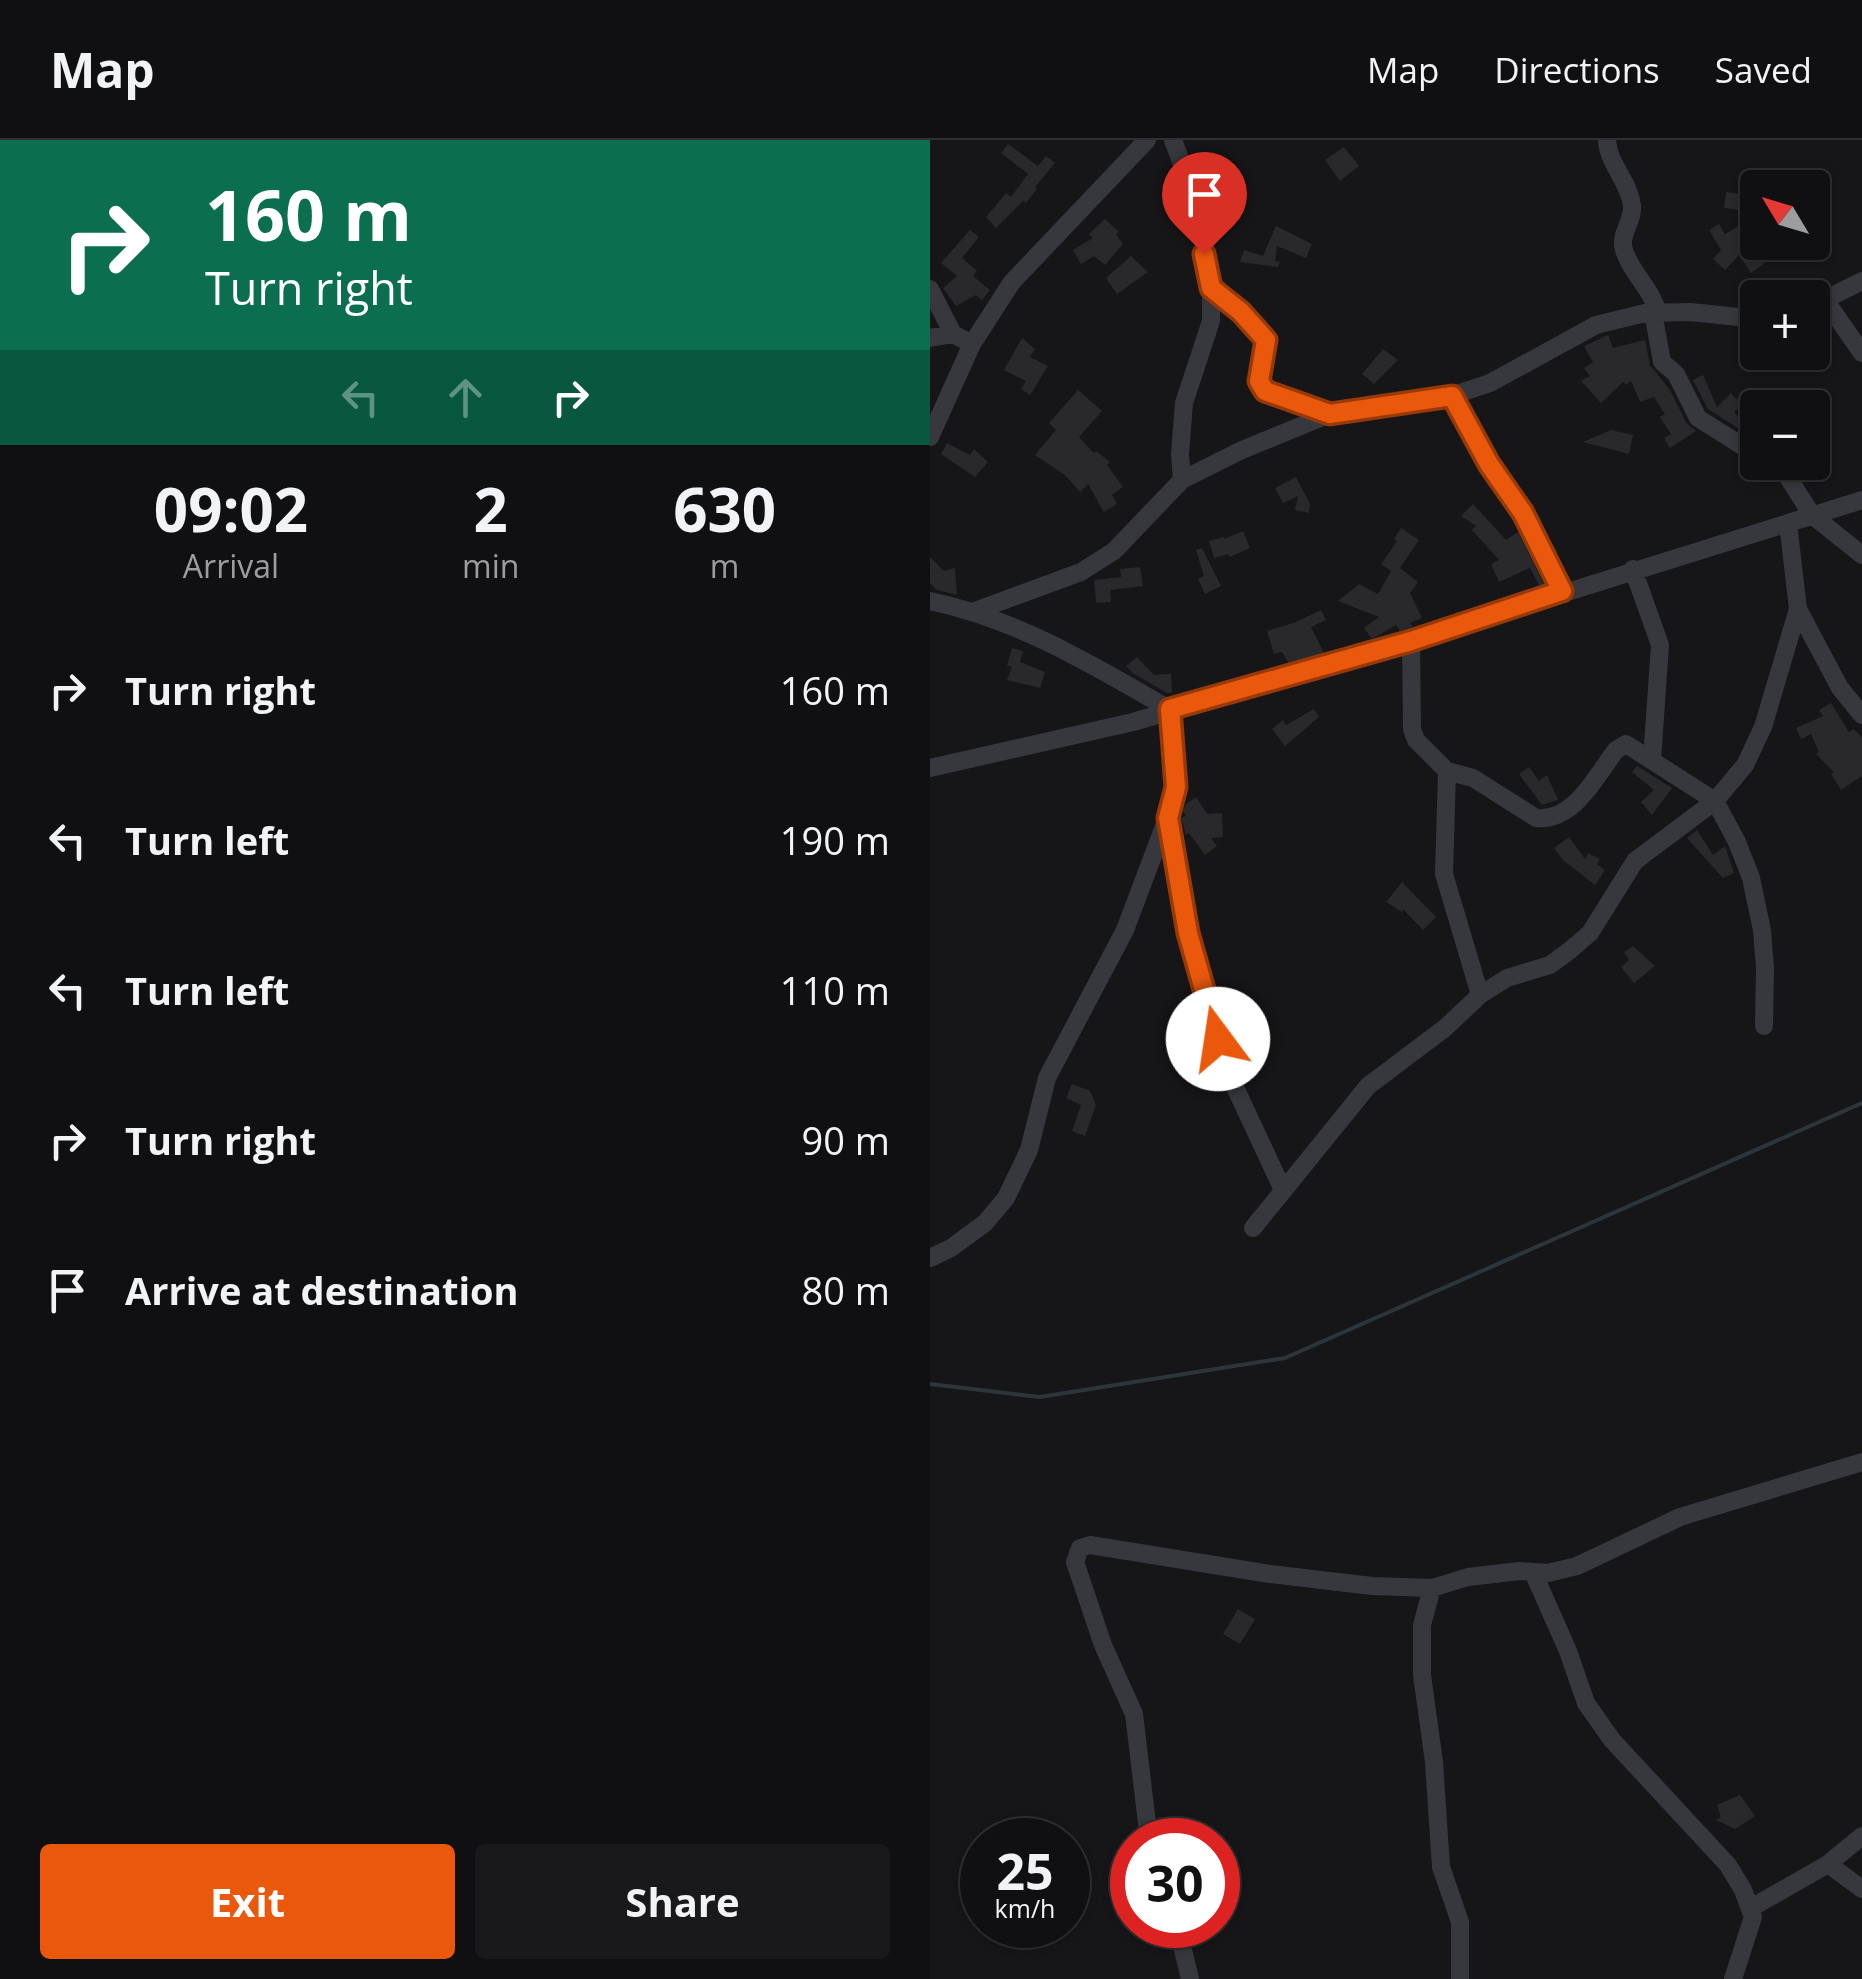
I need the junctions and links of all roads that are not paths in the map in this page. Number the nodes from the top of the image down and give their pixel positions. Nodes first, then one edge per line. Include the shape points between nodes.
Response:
1 (1147, 140) edge
2 (1173, 140) edge
3 (1607, 140) edge
4 (1862, 280) edge
5 (930, 288) edge
6 (1211, 288) junction
7 (1830, 297) edge
8 (1655, 313) junction
9 (1830, 316) edge
10 (1740, 317) edge
11 (953, 334) junction
12 (930, 338) edge
13 (972, 344) junction
14 (1862, 354) edge
15 (1452, 396) junction
16 (1330, 414) junction
17 (930, 438) edge
18 (1740, 445) edge
19 (1182, 480) junction
20 (1789, 480) edge
21 (1862, 500) edge
22 (1812, 516) junction
23 (1788, 523) junction
24 (1862, 555) edge
25 (1634, 568) junction
26 (1562, 591) junction
27 (930, 601) edge
28 (1798, 609) junction
29 (975, 610) junction
30 (1411, 641) junction
31 (1170, 709) junction
32 (1862, 715) edge
33 (1652, 758) junction
34 (930, 768) edge
35 (1447, 772) junction
36 (1715, 802) junction
37 (1168, 818) junction
38 (1480, 995) junction
39 (1764, 1026) dead end
40 (1282, 1188) junction
41 (1252, 1228) dead end
42 (930, 1258) edge
43 (1862, 1462) edge
44 (1533, 1572) junction
45 (1432, 1588) junction
46 (1146, 1818) edge
47 (1862, 1836) edge
48 (1828, 1864) junction
49 (1862, 1889) edge
50 (1751, 1908) junction
51 (1183, 1948) edge
52 (1190, 1979) edge
53 (1460, 1979) edge
54 (1733, 1979) edge

1 - 13 street via 1012,282
2 - 6 street via 1203,220
3 - 8 street via 1607,155 1627,185 1633,211 1624,250 1654,297
4 - 7 street
5 - 11 street
6 - 16 street via 1266,340 1259,381 1265,391
6 - 19 street via 1211,321 1184,403
8 - 10 street
8 - 15 street via 1596,325 1490,384
8 - 18 street via 1662,362 1676,374 1698,418
9 - 14 street
11 - 12 street
11 - 13 street
13 - 17 street
15 - 16 street
15 - 26 street
16 - 19 street
19 - 29 street via 1114,550 1081,572
20 - 22 street
21 - 22 street
22 - 23 street
22 - 24 street
23 - 25 street
23 - 28 street
25 - 26 street
25 - 33 street via 1660,645
26 - 30 street
27 - 29 street
28 - 32 street
28 - 36 street via 1763,727 1745,765
29 - 31 street
30 - 31 street
30 - 35 street via 1412,728
31 - 34 street
31 - 37 street via 1176,787
33 - 35 street via 1626,744 1573,807 1544,819 1473,778
33 - 36 street
35 - 38 street via 1444,874
36 - 38 street via 1635,861 1590,933 1569,952
36 - 39 street via 1751,878 1766,968
37 - 40 street via 1188,933 1226,1068
37 - 42 street via 1126,930 1047,1078 1029,1150 1006,1198 985,1224
38 - 40 street via 1368,1086
40 - 41 street
43 - 44 street via 1680,1518 1577,1566
44 - 45 street via 1468,1577
44 - 50 street via 1586,1704 1624,1755 1728,1865
45 - 46 street via 1080,1548 1076,1568 1134,1714
45 - 53 street via 1422,1626 1422,1675 1441,1866 1460,1922
47 - 48 street
48 - 49 street
48 - 50 street
50 - 54 street
51 - 52 street

